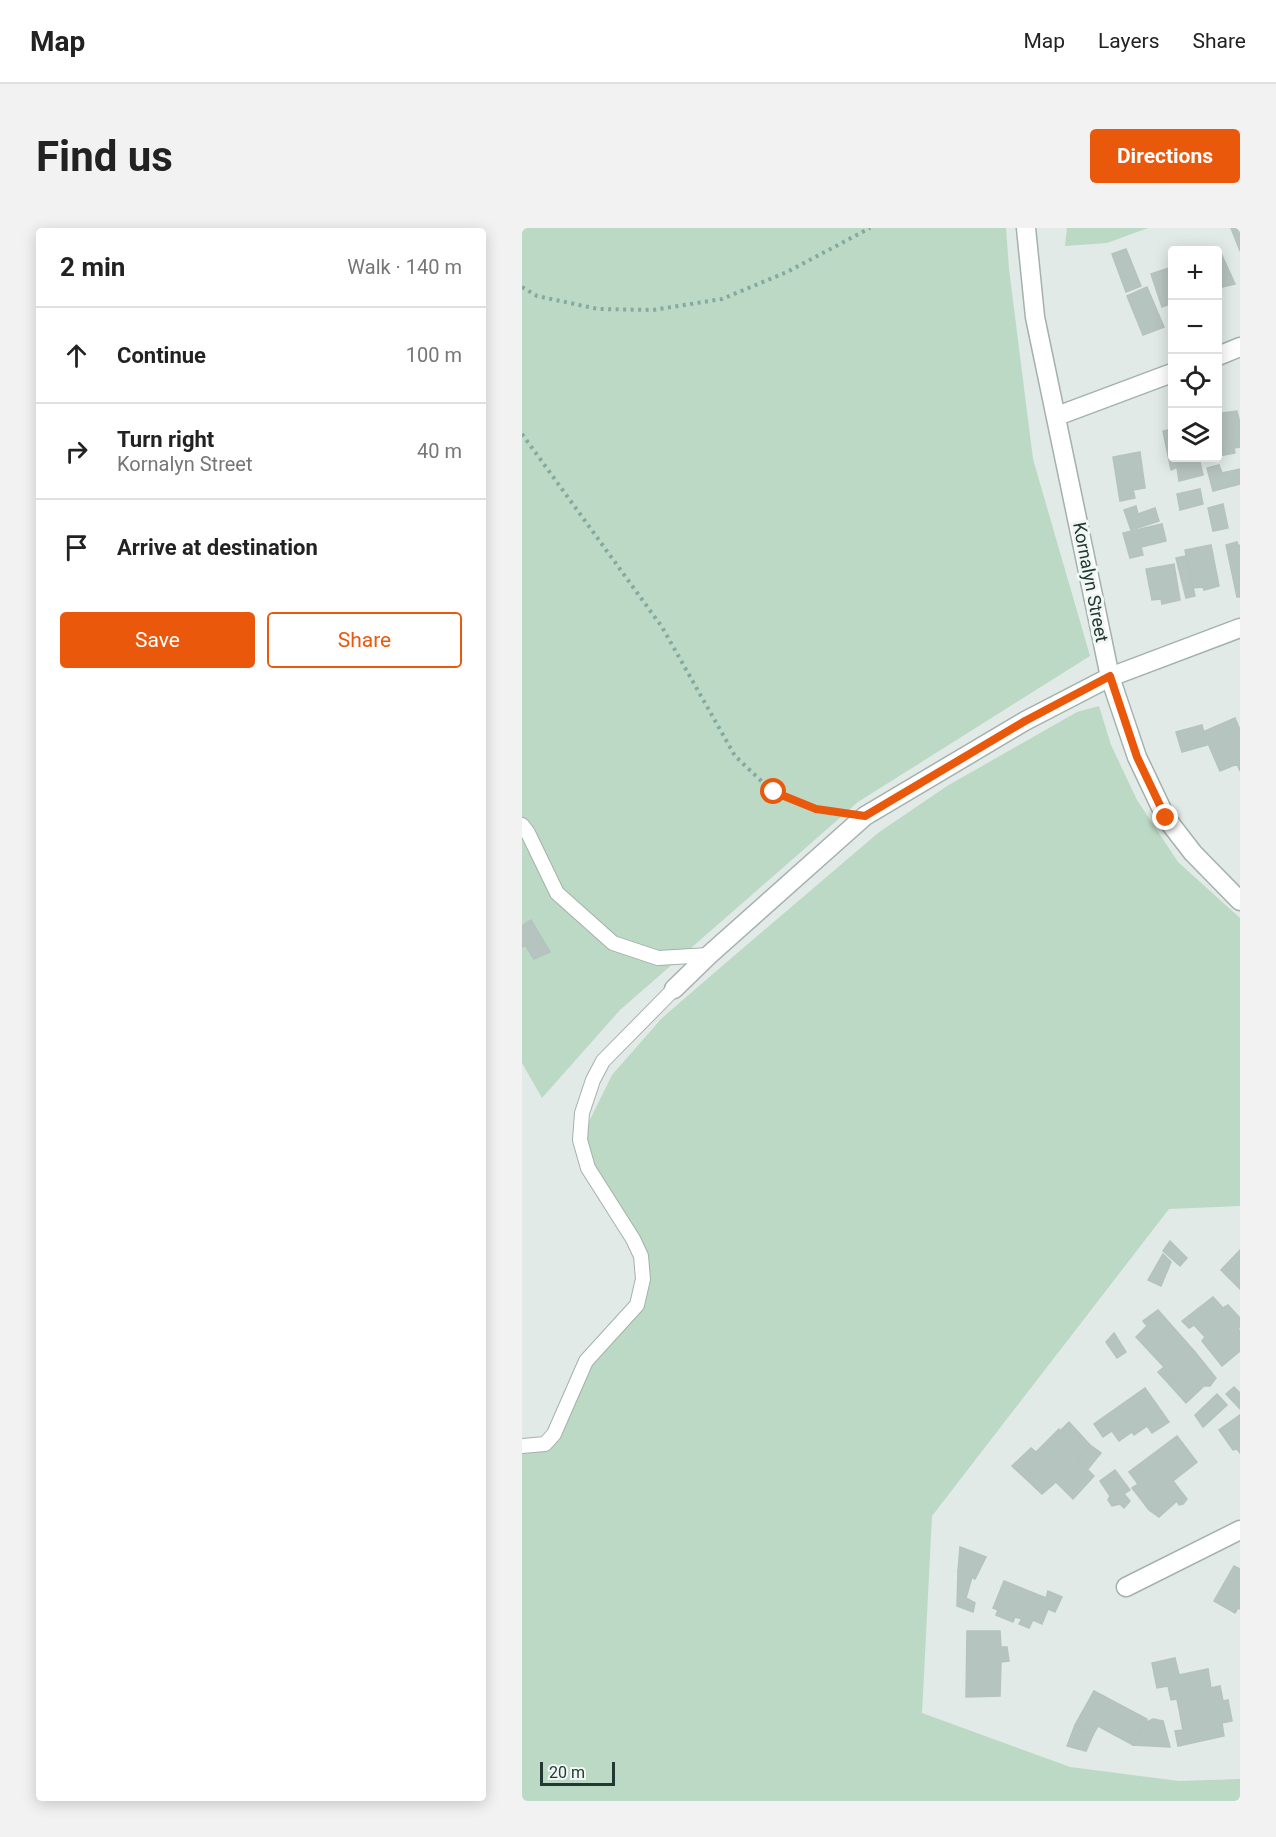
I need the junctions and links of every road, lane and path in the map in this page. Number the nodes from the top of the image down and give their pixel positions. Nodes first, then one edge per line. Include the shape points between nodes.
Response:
1 (870, 228) edge
2 (1026, 228) edge
3 (522, 287) edge
4 (1240, 347) edge
5 (1222, 354) edge
6 (1168, 375) edge
7 (1057, 416) junction
8 (522, 434) edge
9 (1240, 628) edge
10 (1110, 676) junction
11 (865, 816) junction
12 (522, 825) edge
13 (1240, 901) edge
14 (709, 955) junction
15 (674, 989) joint
16 (522, 1446) edge
17 (1240, 1530) edge
18 (1126, 1587) dead end

1 - 3 path via 787,272 722,299 653,310 598,309 537,296
2 - 7 street, Kornalyn Street via 1035,317
4 - 5 street
6 - 7 street
7 - 10 street, Kornalyn Street
8 - 11 path via 662,627 735,756 774,792 816,809
9 - 10 street
10 - 11 street via 1025,721
10 - 13 street, Kornalyn Street via 1137,757 1166,818 1193,853
11 - 14 street
12 - 14 lane via 557,893 613,943 658,958
14 - 15 street
15 - 16 lane via 603,1061 582,1113 580,1140 588,1168 641,1256 644,1279 637,1305 586,1361 554,1434 545,1444
17 - 18 street

